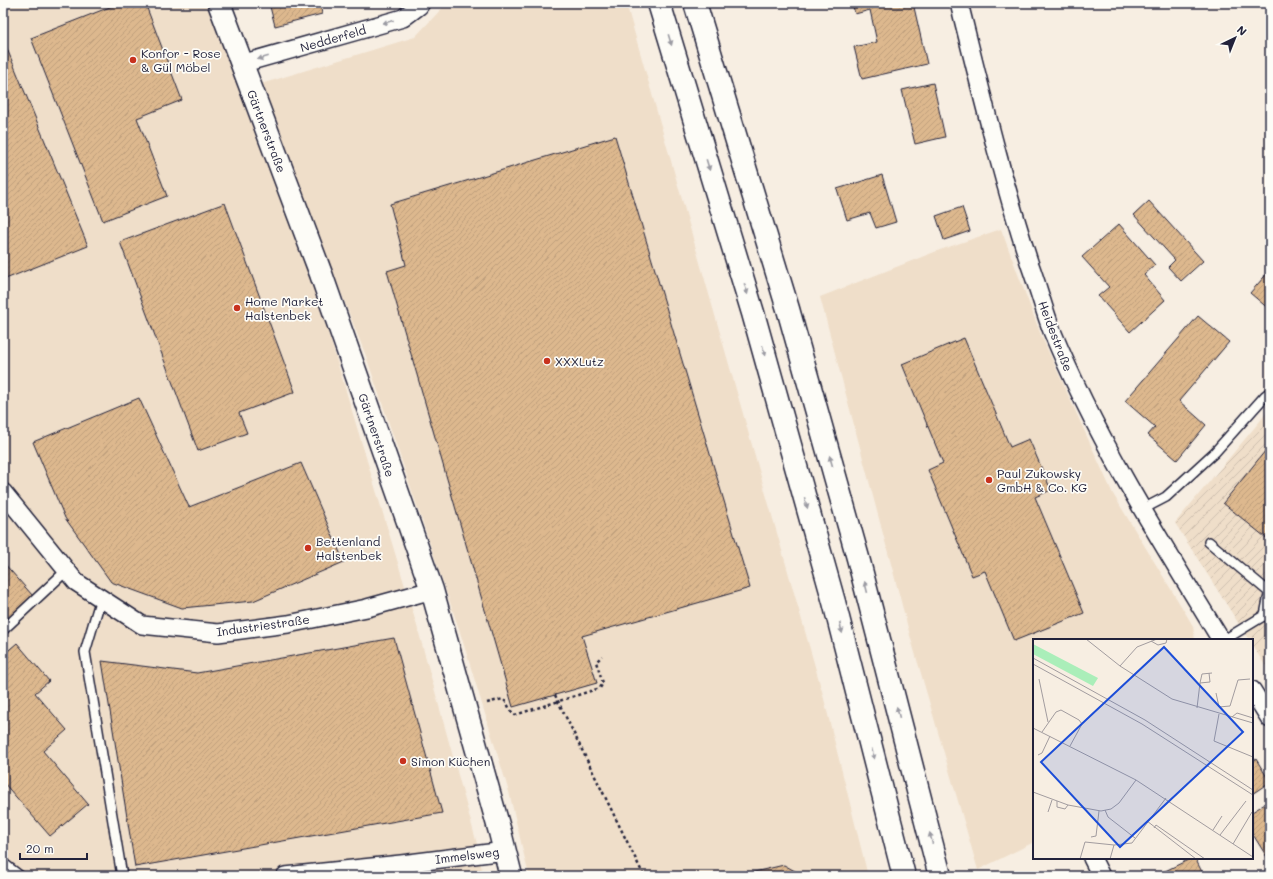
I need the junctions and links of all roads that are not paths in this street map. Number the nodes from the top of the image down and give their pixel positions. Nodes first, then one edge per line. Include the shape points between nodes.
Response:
1 (219, 3) edge
2 (420, 3) edge
3 (659, 3) edge
4 (695, 3) edge
5 (959, 3) edge
6 (241, 64) junction
7 (1270, 392) edge
8 (3, 492) edge
9 (1141, 510) junction
10 (1209, 542) dead end
11 (66, 571) junction
12 (432, 590) junction
13 (1270, 591) edge
14 (101, 598) junction
15 (1268, 617) edge
16 (3, 630) edge
17 (1220, 639) edge
18 (1226, 639) edge
19 (1253, 692) edge
20 (1270, 719) edge
21 (505, 851) junction
22 (1092, 859) edge
23 (3, 863) edge
24 (20, 876) edge
25 (122, 876) edge
26 (285, 876) edge
27 (511, 876) edge
28 (904, 876) edge
29 (940, 876) edge
30 (1101, 876) edge

1 - 6 main road, Gärtnerstraße
2 -> 6 street, Nedderfeld via 403,18
3 -> 28 main road via 753,313 834,602
29 -> 4 main road via 858,558 788,309
5 - 9 street, Heidestraße via 998,161 1052,330 1083,401
6 - 12 main road, Gärtnerstraße via 321,274
7 - 9 lane via 1215,452 1166,497
8 - 11 street, Industriestraße
9 - 17 street, Heidestraße
10 - 13 lane
11 - 14 street, Industriestraße via 76,582
11 - 16 lane
12 - 14 street, Industriestraße via 352,611 288,624 218,633 142,625
12 - 21 main road, Gärtnerstraße
13 - 15 lane
14 - 25 lane via 85,652
15 - 18 lane
19 - 20 street
21 - 26 street, Immelsweg
21 - 27 main road, Gärtnerstraße
22 - 30 street
23 - 24 lane

